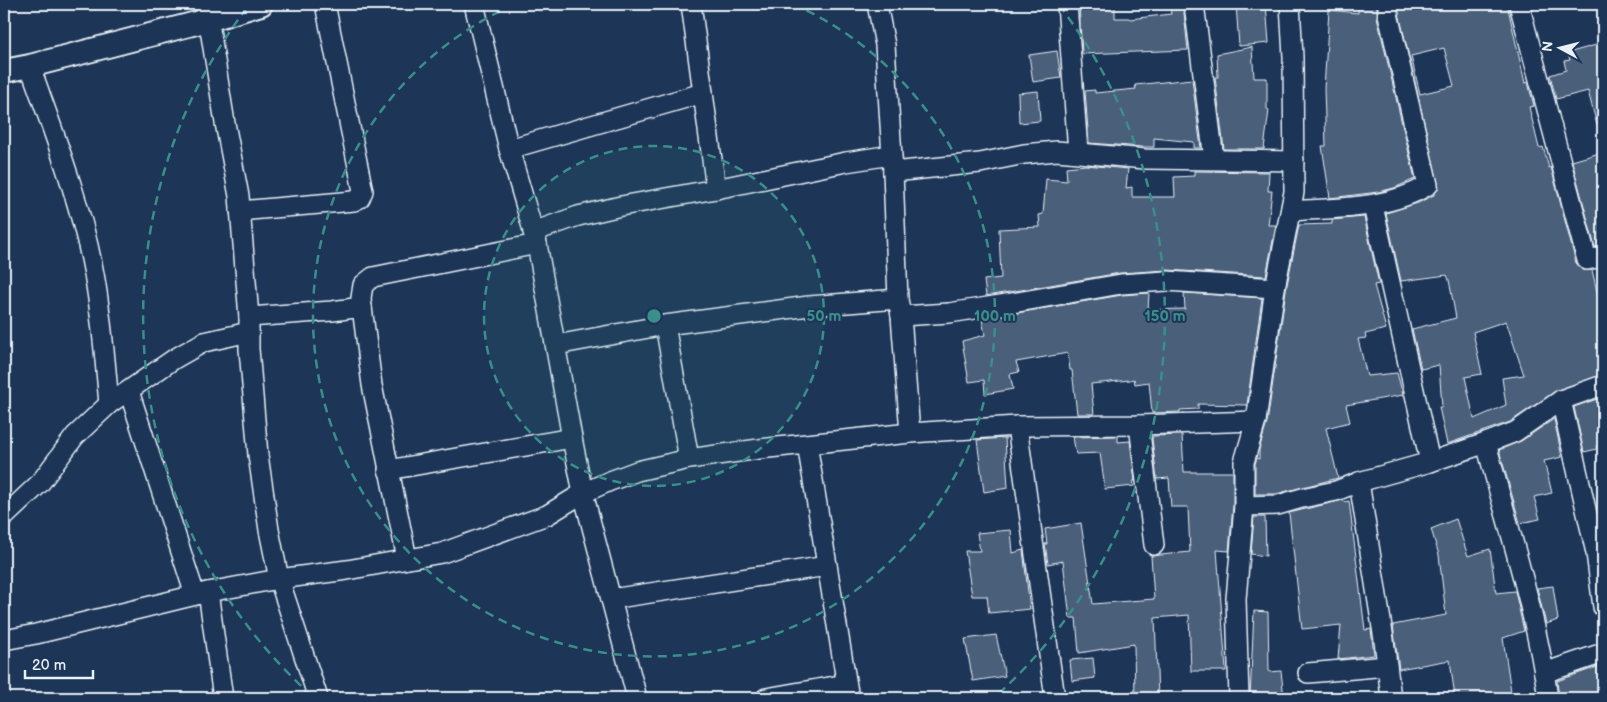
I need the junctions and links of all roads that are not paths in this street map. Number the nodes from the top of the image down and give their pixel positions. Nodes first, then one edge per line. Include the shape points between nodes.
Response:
1 (261, 4) edge
2 (325, 4) edge
3 (474, 4) edge
4 (690, 4) edge
5 (877, 4) edge
6 (1067, 4) edge
7 (1194, 4) edge
8 (1290, 4) edge
9 (1388, 4) edge
10 (1519, 4) edge
11 (207, 12) edge
12 (30, 66) junction
13 (4, 71) edge
14 (703, 93) junction
15 (509, 149) junction
16 (1078, 152) junction
17 (1214, 160) junction
18 (1294, 161) junction
19 (892, 163) junction
20 (716, 189) junction
21 (1373, 206) junction
22 (240, 211) junction
23 (1291, 212) junction
24 (535, 238) junction
25 (1603, 257) edge
26 (1275, 288) junction
27 (362, 307) junction
28 (900, 307) junction
29 (249, 325) junction
30 (665, 325) junction
31 (556, 345) junction
32 (1603, 385) edge
33 (129, 390) junction
34 (1561, 400) junction
35 (109, 404) junction
36 (1256, 420) junction
37 (1139, 425) junction
38 (1017, 426) junction
39 (910, 433) junction
40 (572, 438) junction
41 (1486, 443) junction
42 (807, 444) junction
43 (688, 459) junction
44 (1430, 462) junction
45 (388, 470) junction
46 (1359, 482) junction
47 (583, 493) junction
48 (1244, 506) junction
49 (4, 518) edge
50 (1154, 545) dead end
51 (407, 559) junction
52 (827, 566) junction
53 (279, 579) junction
54 (202, 594) junction
55 (611, 599) junction
56 (1603, 608) edge
57 (4, 640) edge
58 (1603, 653) edge
59 (1387, 666) junction
60 (1308, 673) dead end
61 (1544, 673) junction
62 (848, 691) edge
63 (223, 698) edge
64 (318, 698) edge
65 (637, 698) edge
66 (766, 698) edge
67 (1055, 698) edge
68 (1239, 698) edge
69 (1391, 698) edge
70 (1548, 698) edge

1 - 11 street
2 - 22 street via 363,190 360,198
3 - 15 street
4 - 14 street
5 - 19 street via 885,45
6 - 16 street
7 - 17 street
8 - 18 street
9 - 21 street via 1428,185
10 - 25 street via 1587,260
11 - 12 street
11 - 22 street
12 - 13 street
12 - 35 street via 75,198 94,274
14 - 15 street
14 - 20 street
15 - 24 street
16 - 17 street via 1146,159
16 - 19 street via 1024,154 980,163
17 - 18 street
18 - 23 street
19 - 20 street via 846,162
19 - 28 street
20 - 24 street via 578,216
21 - 23 street
21 - 44 street
22 - 29 street
23 - 26 street
24 - 27 street via 373,277 364,285
24 - 31 street
26 - 28 street via 1166,281 1121,284 958,312
26 - 36 street
27 - 29 street
27 - 45 street
28 - 30 street via 810,306
28 - 39 street
29 - 33 street via 204,342
29 - 53 street via 248,349 258,454
30 - 31 street
30 - 43 street
31 - 40 street
32 - 34 street
33 - 35 street
33 - 54 street
34 - 41 street via 1515,432
34 - 56 street via 1596,554
35 - 49 street via 75,436 40,483
36 - 37 street
36 - 48 street via 1244,462
37 - 38 street
37 - 50 street
38 - 39 street
38 - 67 street
39 - 42 street
40 - 45 street
40 - 47 street
41 - 44 street
41 - 61 street via 1519,560
42 - 43 street
42 - 52 street
43 - 47 street via 637,471
44 - 46 street
45 - 51 street
46 - 48 street via 1278,505
46 - 59 street
47 - 51 street via 546,515 442,553
47 - 55 street
48 - 68 street via 1236,599
51 - 53 street via 328,574
52 - 55 street
52 - 62 street
53 - 54 street
53 - 64 street
54 - 57 street
54 - 63 street
55 - 65 street
58 - 61 street
59 - 60 street
59 - 69 street
61 - 70 street
62 - 66 street

